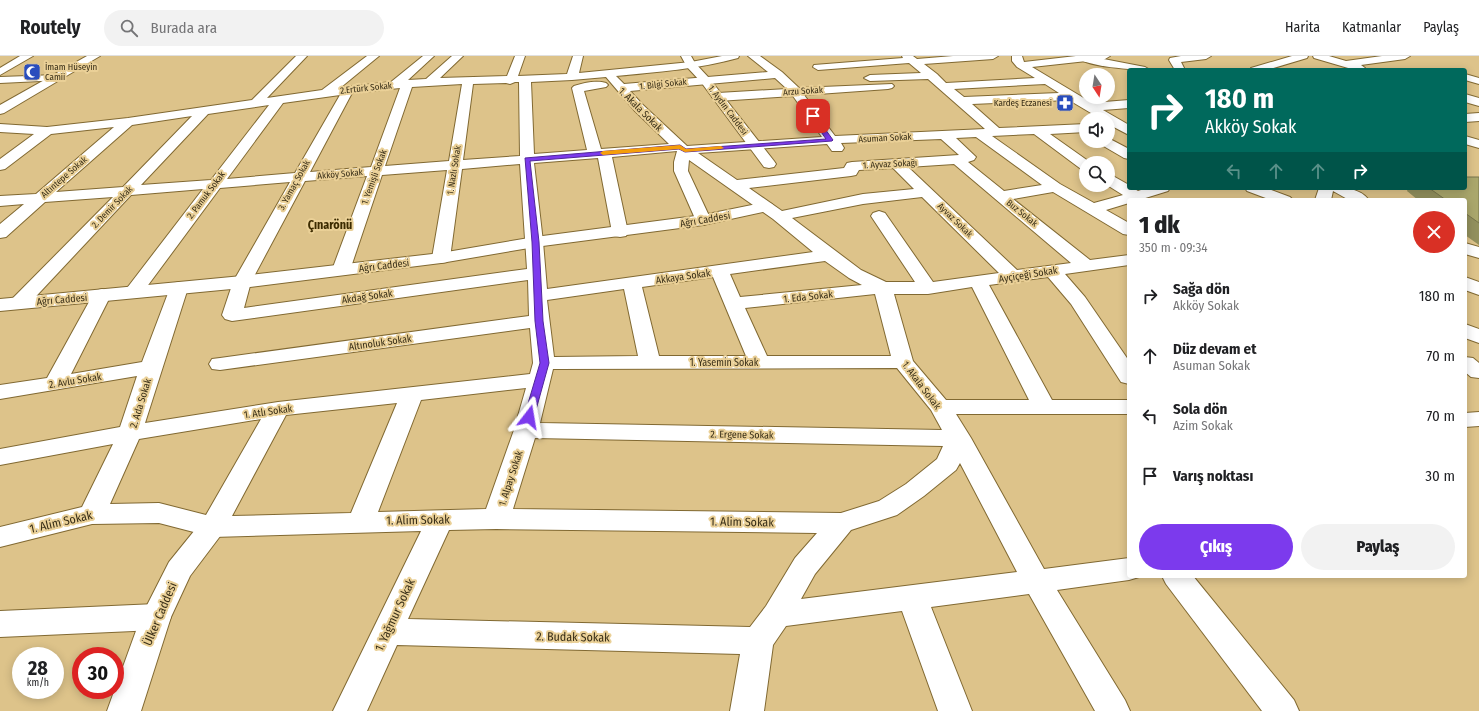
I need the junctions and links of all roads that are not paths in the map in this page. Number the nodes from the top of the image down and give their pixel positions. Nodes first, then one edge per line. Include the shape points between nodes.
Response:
1 (28, 56) edge
2 (95, 56) edge
3 (302, 56) edge
4 (374, 56) edge
5 (429, 56) edge
6 (458, 56) edge
7 (520, 56) edge
8 (578, 56) edge
9 (734, 56) edge
10 (753, 56) edge
11 (992, 56) edge
12 (1105, 56) edge
13 (1206, 56) edge
14 (1303, 56) edge
15 (1318, 56) edge
16 (1405, 56) edge
17 (7, 57) edge
18 (1083, 58) edge
19 (911, 59) edge
20 (688, 60) edge
21 (1019, 61) edge
22 (1346, 64) junction
23 (1135, 68) edge
24 (1179, 68) edge
25 (1262, 68) edge
26 (1360, 68) edge
27 (0, 72) edge
28 (778, 74) junction
29 (620, 76) junction
30 (933, 76) junction
31 (829, 77) junction
32 (57, 78) junction
33 (572, 78) junction
34 (1467, 78) edge
35 (0, 80) edge
36 (518, 80) junction
37 (705, 80) junction
38 (1048, 80) junction
39 (1479, 81) edge
40 (429, 82) junction
41 (468, 82) junction
42 (402, 84) junction
43 (888, 86) dead end
44 (944, 86) junction
45 (841, 88) junction
46 (348, 90) junction
47 (796, 91) junction
48 (326, 92) junction
49 (1072, 96) junction
50 (718, 97) junction
51 (280, 99) junction
52 (961, 101) junction
53 (257, 102) junction
54 (13, 103) junction
55 (0, 104) edge
56 (1127, 104) edge
57 (1089, 107) junction
58 (0, 110) edge
59 (205, 110) junction
60 (1479, 117) edge
61 (1467, 118) edge
62 (128, 122) junction
63 (0, 128) edge
64 (1079, 128) edge
65 (1119, 128) edge
66 (47, 131) junction
67 (1038, 131) junction
68 (996, 132) junction
69 (979, 133) junction
70 (945, 135) junction
71 (830, 140) junction
72 (1467, 141) edge
73 (1127, 142) edge
74 (1115, 143) edge
75 (1479, 144) edge
76 (755, 145) junction
77 (1115, 147) edge
78 (682, 149) junction
79 (600, 153) junction
80 (1127, 154) edge
81 (527, 159) junction
82 (957, 160) junction
83 (1079, 161) edge
84 (769, 164) dead end
85 (897, 164) junction
86 (455, 165) junction
87 (0, 166) edge
88 (852, 166) junction
89 (376, 171) junction
90 (299, 177) junction
91 (1115, 183) edge
92 (215, 184) junction
93 (735, 185) junction
94 (1055, 187) junction
95 (1156, 190) edge
96 (1160, 190) edge
97 (1258, 190) edge
98 (1342, 190) edge
99 (127, 191) junction
100 (926, 192) junction
101 (1001, 196) junction
102 (1136, 196) junction
103 (40, 198) junction
104 (1129, 198) edge
105 (1170, 198) edge
106 (1280, 198) edge
107 (1357, 198) edge
108 (1127, 199) edge
109 (0, 201) edge
110 (1092, 209) junction
111 (773, 211) junction
112 (879, 216) dead end
113 (703, 220) junction
114 (1127, 229) edge
115 (620, 232) junction
116 (0, 233) edge
117 (535, 242) junction
118 (1467, 249) edge
119 (1479, 252) edge
120 (828, 255) junction
121 (441, 258) junction
122 (1127, 262) edge
123 (1086, 266) junction
124 (341, 270) junction
125 (720, 271) junction
126 (1053, 271) junction
127 (536, 273) junction
128 (1014, 277) junction
129 (242, 282) junction
130 (978, 282) junction
131 (632, 283) junction
132 (1467, 284) edge
133 (179, 288) junction
134 (882, 288) junction
135 (928, 288) junction
136 (1479, 289) edge
137 (133, 292) junction
138 (102, 295) junction
139 (538, 296) junction
140 (19, 303) junction
141 (734, 303) junction
142 (0, 305) edge
143 (539, 321) junction
144 (1467, 331) edge
145 (1479, 337) edge
146 (650, 362) junction
147 (759, 362) junction
148 (903, 362) junction
149 (220, 364) dead end
150 (1467, 364) edge
151 (151, 367) junction
152 (541, 371) junction
153 (1479, 372) edge
154 (1127, 373) edge
155 (55, 383) junction
156 (0, 392) edge
157 (412, 394) junction
158 (940, 407) junction
159 (1044, 407) junction
160 (1127, 407) edge
161 (278, 409) junction
162 (1467, 420) edge
163 (1479, 420) edge
164 (526, 430) junction
165 (130, 433) junction
166 (959, 438) junction
167 (0, 457) edge
168 (92, 514) junction
169 (496, 519) junction
170 (440, 520) junction
171 (361, 522) junction
172 (841, 523) junction
173 (213, 527) junction
174 (2, 538) edge
175 (1127, 569) edge
176 (1178, 578) edge
177 (1038, 582) junction
178 (912, 597) junction
179 (777, 615) junction
180 (156, 617) junction
181 (0, 624) edge
182 (387, 632) junction
183 (758, 642) junction
184 (124, 711) edge
185 (350, 711) edge
186 (747, 711) edge
187 (955, 711) edge
188 (1113, 711) edge
189 (1282, 711) edge

1 - 17 street
1 - 27 street
2 - 32 street
3 - 53 street
4 - 48 street
5 - 42 street
6 - 40 street
7 - 36 street
8 - 33 street
9 - 20 street, 2.Ertürk Sokak via 715,61
10 - 28 street
11 - 19 street
12 - 18 street
13 - 24 street via 1174,60
14 - 25 street
15 - 22 street
16 - 22 street
18 - 21 street
18 - 23 street
19 - 30 street
19 - 31 street via 814,63
20 - 29 street, 2.Ertürk Sokak
20 - 37 street, 1. Aydın Caddesi
21 - 38 street
22 - 26 street
28 - 37 street, 1. Bilgi Sokak
28 - 47 street
29 - 33 street, 2.Ertürk Sokak
29 - 37 street, 1. Bilgi Sokak
29 - 78 street, 1. Akala Sokak
29 - 79 street via 578,88
30 - 31 street
30 - 44 street
31 - 45 street
32 - 35 street
32 - 54 street
33 - 36 street, 2.Ertürk Sokak
34 - 39 street
36 - 41 street, 2.Ertürk Sokak
36 - 81 street, 1. Alpay Sokak
37 - 50 street, 1. Aydın Caddesi
38 - 44 street
38 - 49 street
40 - 41 street, 2.Ertürk Sokak
40 - 42 street, 2.Ertürk Sokak
41 - 86 street, 1. Nazlı Sokak
42 - 46 street, 2.Ertürk Sokak
42 - 89 street, 1. Yemişli Sokak
43 - 45 street, Arzu Sokak
44 - 52 street
45 - 47 street, Arzu Sokak
46 - 48 street, 2.Ertürk Sokak
46 - 90 street, 3. Yamaç Sokak
47 - 50 street, Arzu Sokak
47 - 71 street
48 - 51 street, 2.Ertürk Sokak
49 - 52 street
49 - 57 street
50 - 76 street, 1. Aydın Caddesi
51 - 53 street, 2.Ertürk Sokak
51 - 92 street, 2. Pamuk Sokak
52 - 68 street
53 - 59 street, 2.Ertürk Sokak
54 - 55 street
54 - 58 street
56 - 57 street
57 - 65 street
59 - 62 street, 2.Ertürk Sokak
59 - 99 street, 2. Demir Sokak
60 - 61 street
62 - 66 street, 2.Ertürk Sokak
62 - 103 street, Altıntepe Sokak
63 - 66 street, 2.Ertürk Sokak
64 - 67 street, Asuman Sokak
66 - 87 street
67 - 68 street, Asuman Sokak
67 - 83 street
68 - 69 street, Asuman Sokak
69 - 70 street, Asuman Sokak
69 - 94 street
70 - 71 street, Asuman Sokak
70 - 82 street via 969,157
71 - 76 street, Asuman Sokak
71 - 88 street
72 - 75 street
73 - 74 street
76 - 78 street, Asuman Sokak
76 - 84 street, 1. Aydın Caddesi
77 - 80 street
78 - 79 street, Akköy Sokak
78 - 93 street, 1. Akala Sokak
78 - 113 street via 681,171
79 - 81 street, Akköy Sokak
79 - 115 street
81 - 86 street, Akköy Sokak
81 - 117 street, 1. Alpay Sokak
82 - 85 street, 1. Ayvaz Sokağı
82 - 101 street, Buz Sokak
85 - 88 street, 1. Ayvaz Sokağı
85 - 100 street, Ayvaz Sokak
86 - 89 street, Akköy Sokak
86 - 121 street, 1. Nazlı Sokak
88 - 93 street, 1. Ayvaz Sokağı via 851,172
89 - 90 street, Akköy Sokak
89 - 124 street, 1. Yemişli Sokak
90 - 92 street, Akköy Sokak
90 - 129 street, 3. Yamaç Sokak
91 - 102 street
92 - 99 street, Akköy Sokak
92 - 137 street, 2. Pamuk Sokak
93 - 111 street, 1. Akala Sokak
94 - 101 street
94 - 110 street
95 - 102 street
96 - 105 street
97 - 106 street
98 - 107 street
99 - 103 street, Akköy Sokak
99 - 140 street, 2. Demir Sokak
100 - 111 street, Ağrı Caddesi
100 - 128 street, Ayvaz Sokak
101 - 123 street, Buz Sokak
102 - 104 street
103 - 109 street, Akköy Sokak
103 - 116 street, Altıntepe Sokak
108 - 110 street
110 - 114 street
111 - 113 street, Ağrı Caddesi
111 - 120 street, 1. Akala Sokak
112 - 135 street
113 - 115 street, Ağrı Caddesi
115 - 117 street, Ağrı Caddesi
117 - 121 street, Ağrı Caddesi
117 - 127 street, 1. Alpay Sokak
118 - 119 street
120 - 125 street, Akkaya Sokak
120 - 134 street, 1. Akala Sokak via 855,274
121 - 124 street, Ağrı Caddesi
122 - 123 street, Ayçiçeği Sokak
123 - 126 street, Ayçiçeği Sokak
124 - 129 street, Ağrı Caddesi
125 - 131 street, Akkaya Sokak
125 - 141 street
126 - 128 street, Ayçiçeği Sokak
126 - 154 street via 1078,301
127 - 129 street, Akdağ Sokak via 232,315
127 - 139 street, 1. Alpay Sokak
128 - 130 street, Ayçiçeği Sokak
129 - 133 street, Ağrı Caddesi
130 - 135 street, Ayçiçeği Sokak
130 - 159 street
131 - 139 street, Akkaya Sokak
131 - 146 street
132 - 136 street
133 - 137 street, Ağrı Caddesi
133 - 151 street, 2. Ada Sokak
134 - 135 street, Ayçiçeği Sokak
134 - 141 street, 1. Eda Sokak
134 - 148 street, 1. Akala Sokak
137 - 138 street, Ağrı Caddesi
138 - 140 street, Ağrı Caddesi
138 - 155 street
139 - 143 street, 1. Alpay Sokak
140 - 142 street, Ağrı Caddesi
141 - 147 street
143 - 149 street, Altınoluk Sokak
143 - 152 street, 1. Alpay Sokak
144 - 145 street
146 - 147 street, 1. Yasemin Sokak
146 - 152 street, 1. Yasemin Sokak
147 - 148 street, 1. Yasemin Sokak
148 - 158 street, 1. Akala Sokak
150 - 153 street
151 - 155 street, 2. Avlu Sokak
151 - 165 street, 2. Ada Sokak
152 - 157 street, 1. Atlı Sokak
152 - 164 street, 1. Alpay Sokak
155 - 156 street, 2. Avlu Sokak
157 - 161 street, 1. Atlı Sokak
157 - 171 street
158 - 159 street
158 - 166 street, 1. Akala Sokak
159 - 160 street
161 - 165 street, 1. Atlı Sokak
161 - 173 street, Ülker Caddesi
162 - 163 street
164 - 166 street, 2. Ergene Sokak
164 - 169 street, 1. Alpay Sokak
165 - 167 street, 1. Atlı Sokak
165 - 168 street, 2. Ada Sokak
166 - 172 street via 947,464 915,490 888,508
166 - 177 street, 1. Akala Sokak
168 - 173 street, 1. Alim Sokak via 159,513
168 - 174 street, 1. Alim Sokak
169 - 170 street, 1. Alim Sokak
169 - 172 street, 1. Alim Sokak
170 - 171 street, 1. Alim Sokak
170 - 182 street, 1. Yağmur Sokak
171 - 173 street, 1. Alim Sokak
172 - 179 street via 805,566
173 - 180 street, Ülker Caddesi via 179,570
175 - 177 street
176 - 189 street
177 - 178 street
177 - 188 street, 1. Akala Sokak
178 - 179 street
178 - 187 street
179 - 183 street
180 - 181 street
180 - 184 street, Ülker Caddesi
182 - 183 street, 2. Budak Sokak
182 - 185 street, 1. Yağmur Sokak
183 - 186 street

